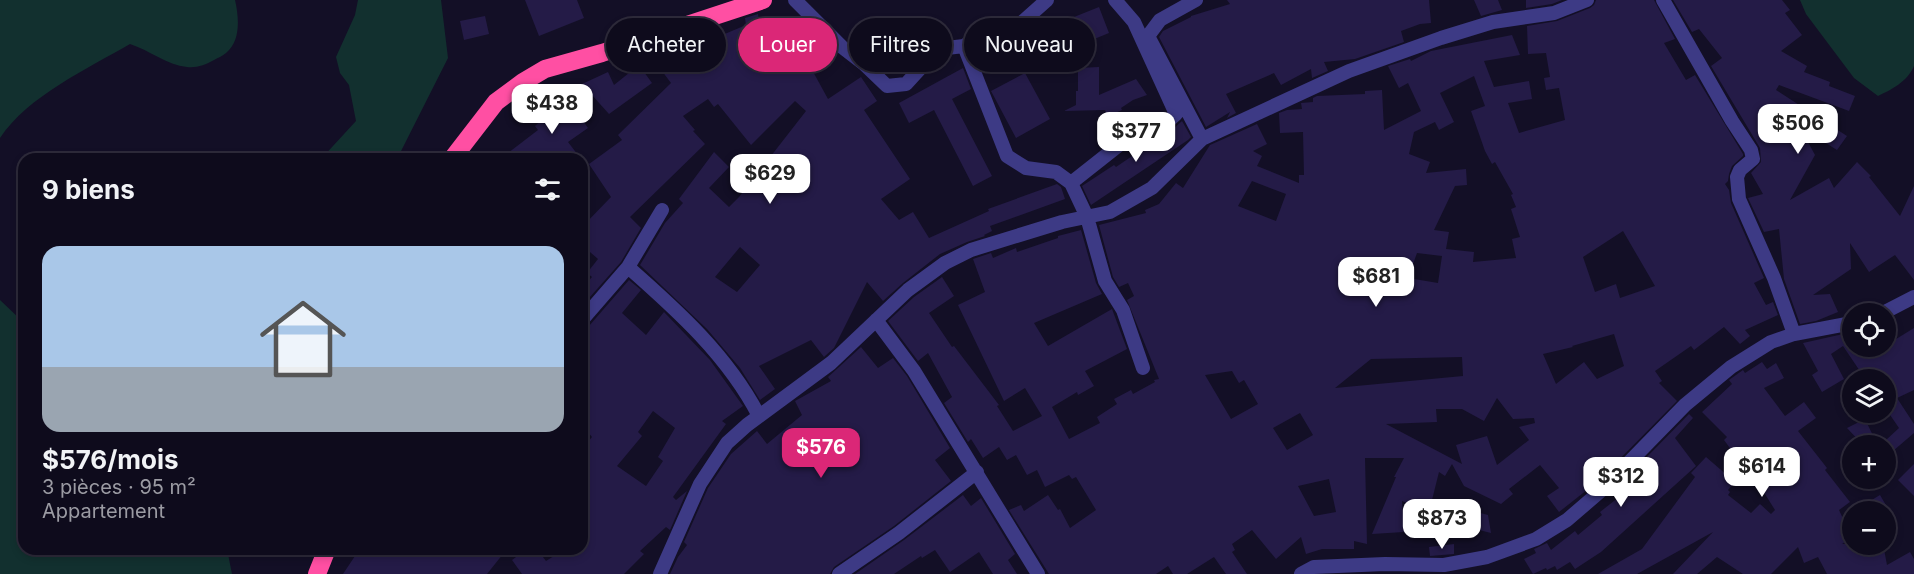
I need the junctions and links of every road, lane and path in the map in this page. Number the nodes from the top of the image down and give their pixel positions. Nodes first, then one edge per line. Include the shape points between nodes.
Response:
1 (763, 0) edge
2 (795, 0) edge
3 (1047, 0) edge
4 (1115, 0) edge
5 (1196, 0) edge
6 (1587, 0) edge
7 (1663, 0) edge
8 (1027, 18) edge
9 (964, 46) edge
10 (974, 72) edge
11 (1202, 139) junction
12 (457, 153) edge
13 (1071, 183) junction
14 (662, 210) dead end
15 (1087, 217) junction
16 (628, 267) junction
17 (1914, 297) edge
18 (1896, 306) edge
19 (588, 313) edge
20 (876, 320) junction
21 (1842, 325) edge
22 (1794, 334) junction
23 (1143, 368) dead end
24 (759, 416) junction
25 (977, 472) junction
26 (325, 555) edge
27 (317, 574) edge
28 (660, 574) edge
29 (839, 574) edge
30 (1038, 574) edge
31 (1301, 574) edge

1 - 12 highway via 545,69 496,102
2 - 9 street via 887,86 906,84 938,49
3 - 8 street
4 - 13 street via 1134,22 1176,114 1165,124 1133,134
5 - 11 street via 1160,20 1148,36
6 - 11 street via 1554,13 1493,22 1349,71
7 - 22 street via 1751,150 1753,159 1737,177 1739,199
10 - 13 street via 1007,156 1026,168 1056,172
11 - 15 street via 1152,188 1110,212
13 - 15 street
14 - 16 street
15 - 20 street via 971,250 922,279
15 - 23 street via 1105,281 1123,310
16 - 19 street
16 - 24 street via 718,355 747,392
17 - 18 street
20 - 24 street via 831,363
20 - 25 street via 914,371
21 - 22 street
22 - 31 street via 1771,342 1731,367 1685,405 1603,489 1536,539 1487,557 1444,565 1314,567
24 - 28 street via 727,443 700,484
25 - 29 street
25 - 30 street
26 - 27 highway

